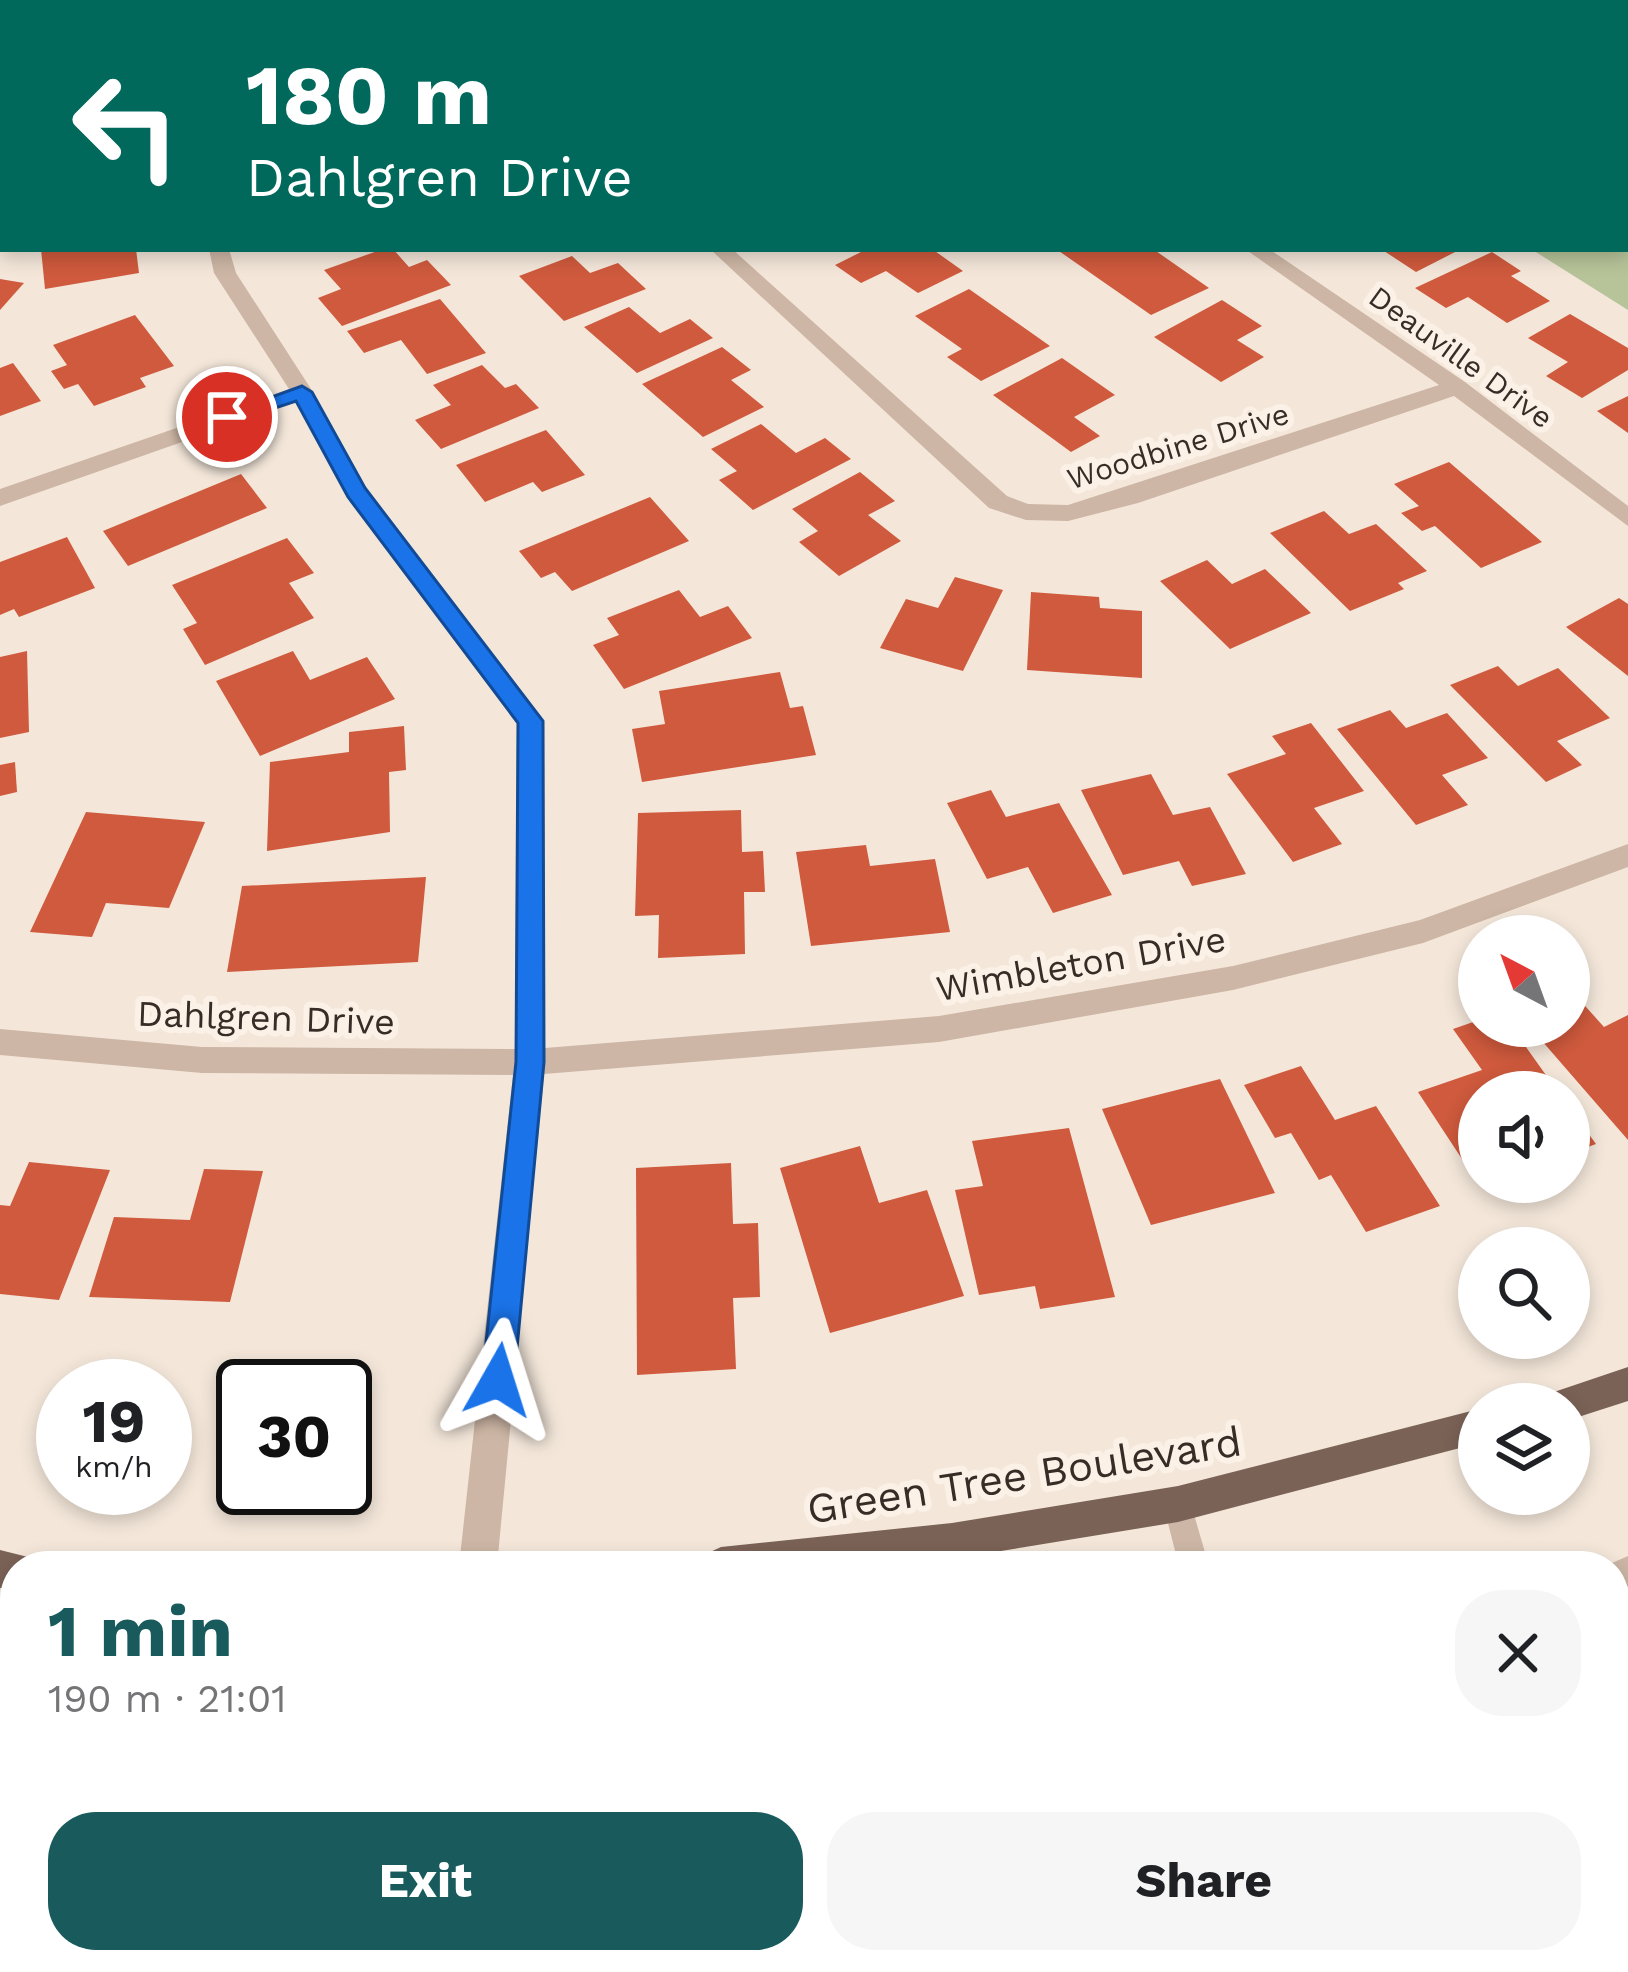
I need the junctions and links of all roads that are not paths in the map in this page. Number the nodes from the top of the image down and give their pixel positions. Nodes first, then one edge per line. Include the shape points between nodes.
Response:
1 (220, 252) edge
2 (723, 252) edge
3 (1260, 252) edge
4 (1457, 387) junction
5 (302, 392) junction
6 (0, 498) edge
7 (1628, 518) edge
8 (1628, 855) edge
9 (0, 1042) edge
10 (530, 1062) junction
11 (1628, 1384) edge
12 (1590, 1396) edge
13 (1458, 1431) edge
14 (1178, 1504) junction
15 (480, 1551) edge
16 (860, 1551) edge
17 (1190, 1551) edge

1 - 5 street via 225,273
2 - 4 street, Woodbine Drive via 998,502 1026,512 1068,513 1130,497
3 - 4 street, Deauville Drive
4 - 7 street, Deauville Drive
5 - 6 street
5 - 10 street via 356,492 530,721
8 - 10 street, Wimbleton Drive via 1423,932 1233,978 939,1029
9 - 10 street, Dahlgren Drive via 202,1060
10 - 15 street
11 - 12 main road
13 - 14 main road, Green Tree Boulevard
14 - 16 main road, Green Tree Boulevard
14 - 17 lane

